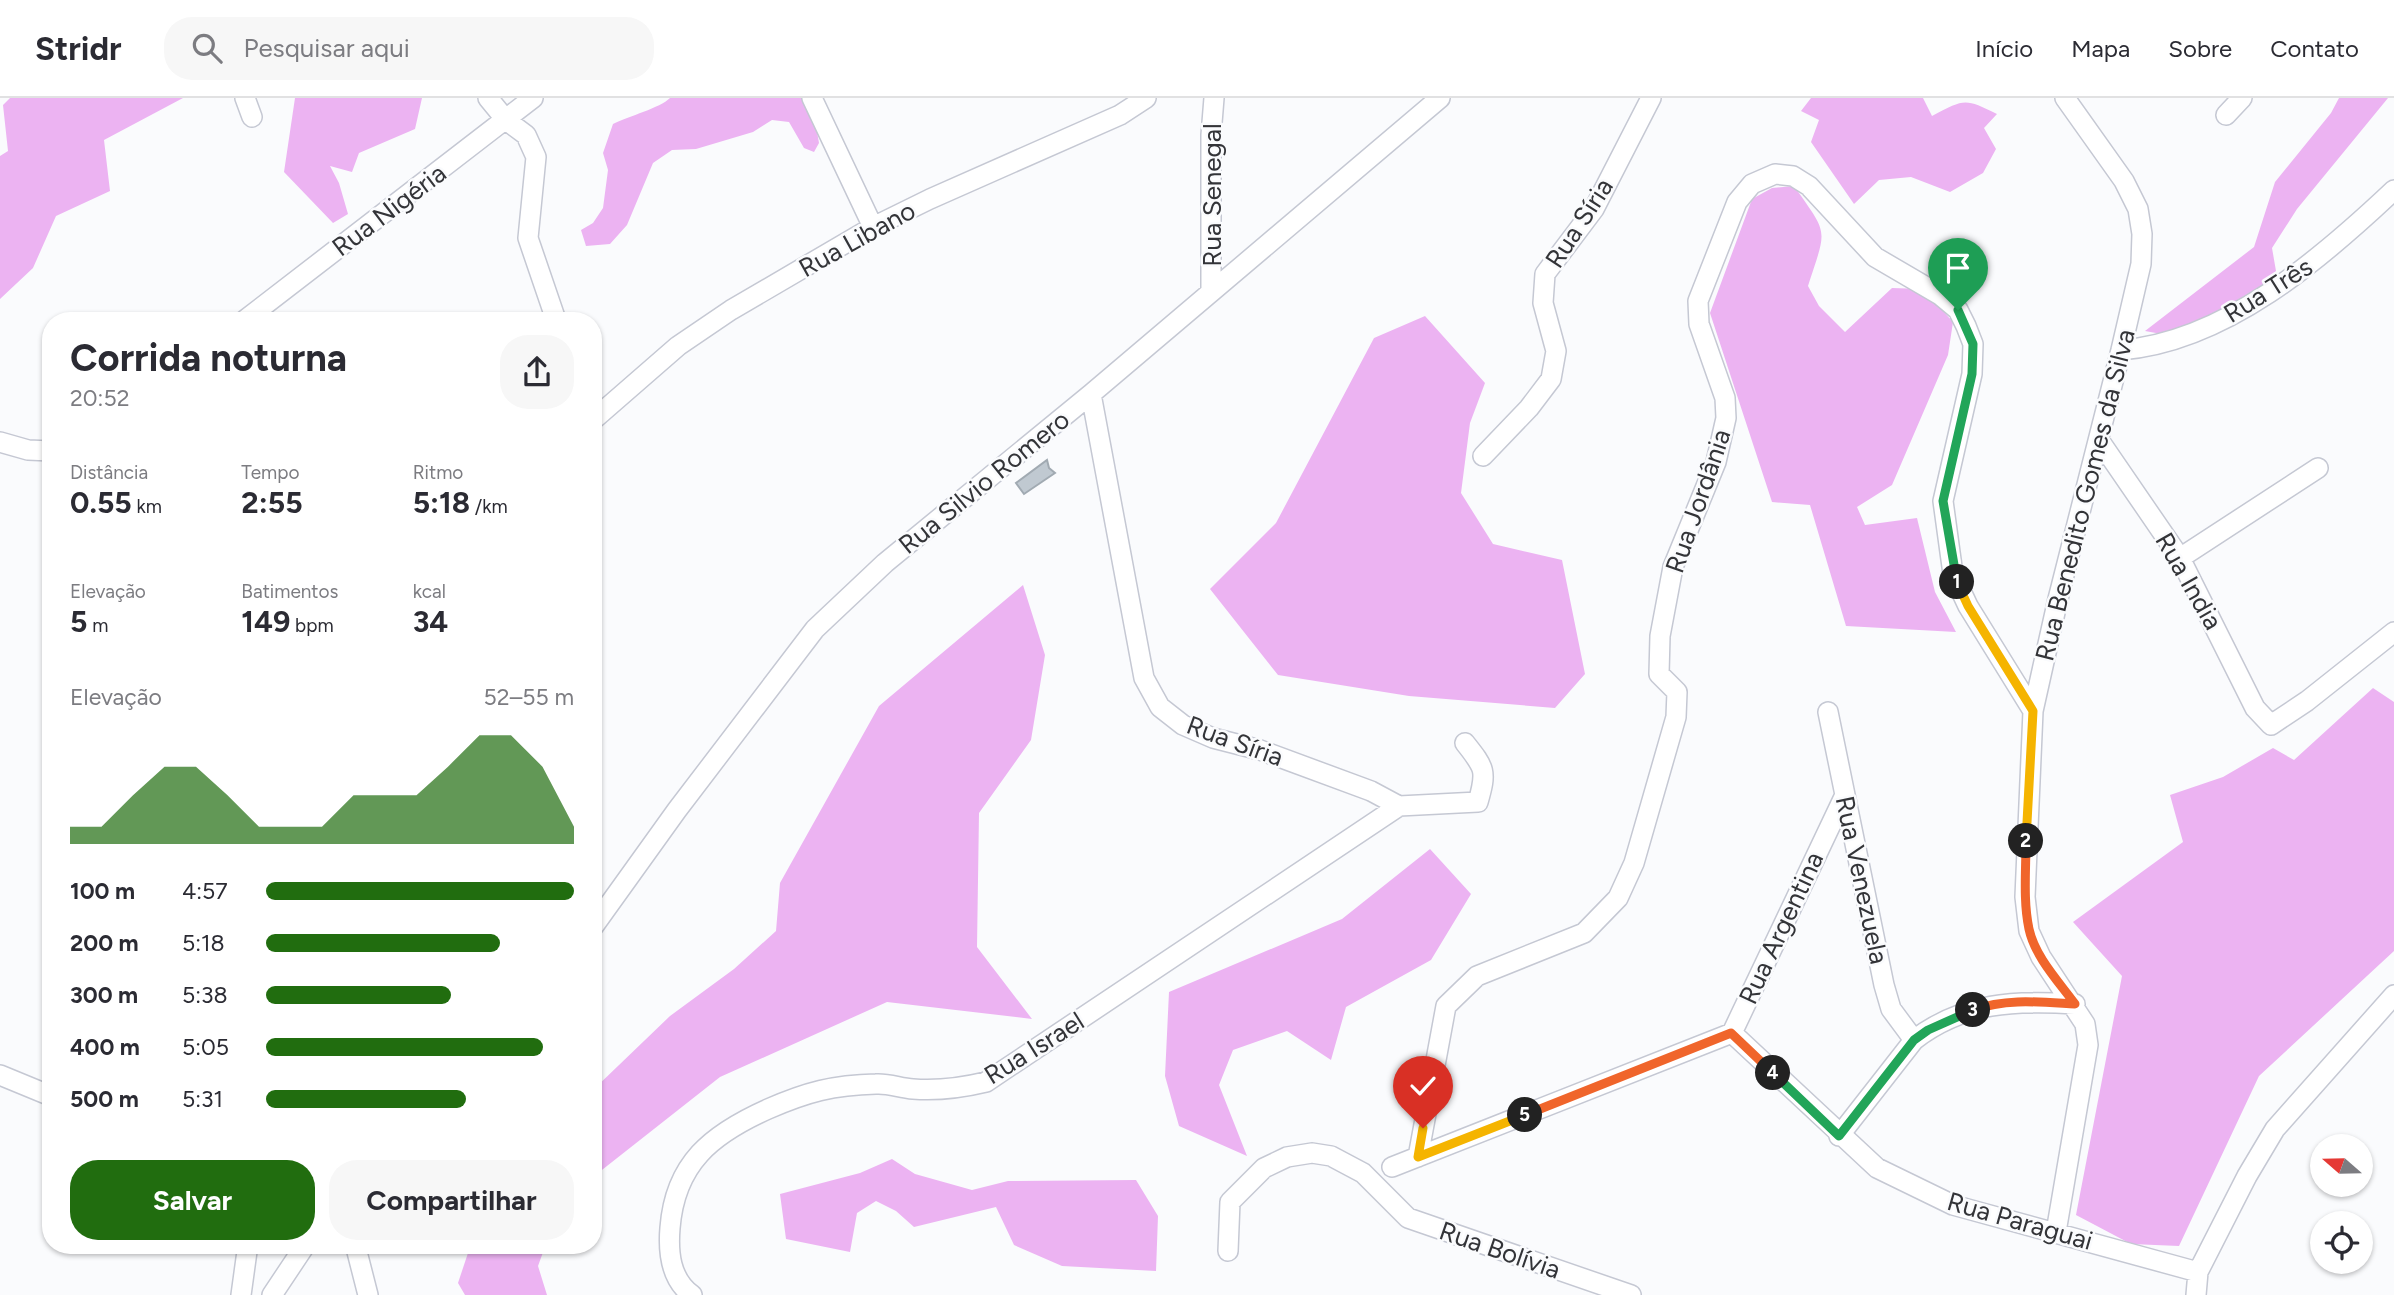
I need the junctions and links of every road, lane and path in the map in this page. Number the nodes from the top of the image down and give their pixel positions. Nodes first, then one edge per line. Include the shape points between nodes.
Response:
1 (245, 98) edge
2 (488, 98) edge
3 (533, 98) edge
4 (812, 98) edge
5 (1146, 98) edge
6 (1214, 98) edge
7 (1440, 98) edge
8 (1651, 98) edge
9 (2065, 98) edge
10 (2242, 98) edge
11 (2226, 115) dead end
12 (252, 117) dead end
13 (506, 120) junction
14 (2394, 190) edge
15 (873, 228) junction
16 (1211, 292) junction
17 (255, 312) edge
18 (553, 312) edge
19 (2121, 350) junction
20 (1091, 394) junction
21 (602, 412) edge
22 (2099, 440) junction
23 (0, 442) edge
24 (42, 450) edge
25 (1483, 456) dead end
26 (2318, 468) dead end
27 (2179, 558) junction
28 (2394, 632) edge
29 (2033, 711) junction
30 (1828, 712) dead end
31 (1465, 743) dead end
32 (1844, 797) junction
33 (1399, 806) junction
34 (602, 915) edge
35 (2394, 995) edge
36 (2075, 1004) junction
37 (1731, 1033) junction
38 (1914, 1040) junction
39 (0, 1075) edge
40 (42, 1092) edge
41 (1839, 1136) junction
42 (1418, 1157) junction
43 (1392, 1167) dead end
44 (2056, 1232) junction
45 (1228, 1251) dead end
46 (247, 1254) edge
47 (299, 1254) edge
48 (358, 1254) edge
49 (2197, 1272) junction
50 (241, 1295) edge
51 (272, 1295) edge
52 (368, 1295) edge
53 (692, 1295) edge
54 (1631, 1295) edge
55 (2196, 1295) edge

1 - 12 street
2 - 13 street
3 - 13 street, Rua Nigéria
4 - 15 street
5 - 15 street, Rua Libano via 1120,115
6 - 16 street, Rua Senegal
7 - 16 street, Rua Silvio Romero
8 - 25 street, Rua Síria via 1594,209 1545,274 1543,303 1556,351 1551,379
9 - 19 street, Rua Benedito Gomes da Silva via 2124,181 2138,209 2141,264
10 - 11 street
13 - 17 street, Rua Nigéria
13 - 18 street via 526,135 536,157 528,238
14 - 19 street, Rua Três via 2307,269 2215,323 2151,348
15 - 21 street, Rua Libano via 678,346
16 - 20 street, Rua Silvio Romero
19 - 22 street, Rua Benedito Gomes da Silva
20 - 33 street, Rua Síria via 1144,678 1160,707 1183,725 1213,738 1305,766
20 - 34 street, Rua Silvio Romero via 885,563 815,629
22 - 27 street, Rua India
22 - 29 street, Rua Benedito Gomes da Silva
23 - 24 street
26 - 27 street
27 - 28 street, Rua India via 2255,708 2272,725
29 - 36 street, Rua Benedito Gomes da Silva via 2025,884 2029,931 2041,957
29 - 42 street, Rua Jordânia via 1968,606 1953,573 1943,501 1972,374 1973,344 1958,310 1875,257 1809,186 1793,176 1775,174 1752,184 1737,202 1698,302 1699,324 1725,398 1726,418 1716,462 1672,568 1658,674 1677,692 1675,717 1634,863 1618,898 1584,933 1477,976 1446,1006
30 - 32 street, Rua Venezuela
31 - 33 street via 1481,763 1485,777 1478,802
32 - 37 street, Rua Argentina
32 - 38 street, Rua Venezuela via 1884,985 1891,1009
33 - 53 street, Rua Israel via 986,1083 940,1090 880,1083 812,1091 734,1124 706,1144 683,1177 671,1219 667,1257
35 - 49 street via 2275,1129
36 - 38 street via 1990,1004 1953,1017
36 - 44 street, Rua Benedito Gomes da Silva via 2088,1045
37 - 41 street, Rua Paraguai
37 - 42 street, Rua Argentina
38 - 41 street
39 - 40 street
41 - 44 street, Rua Paraguai via 1877,1168 1953,1205
42 - 43 street, Rua Argentina
44 - 49 street, Rua Paraguai
45 - 54 street, Rua Bolívia via 1230,1202 1264,1168 1287,1157 1312,1153 1349,1163 1408,1218
46 - 50 street
47 - 51 street
48 - 52 street
49 - 55 street

